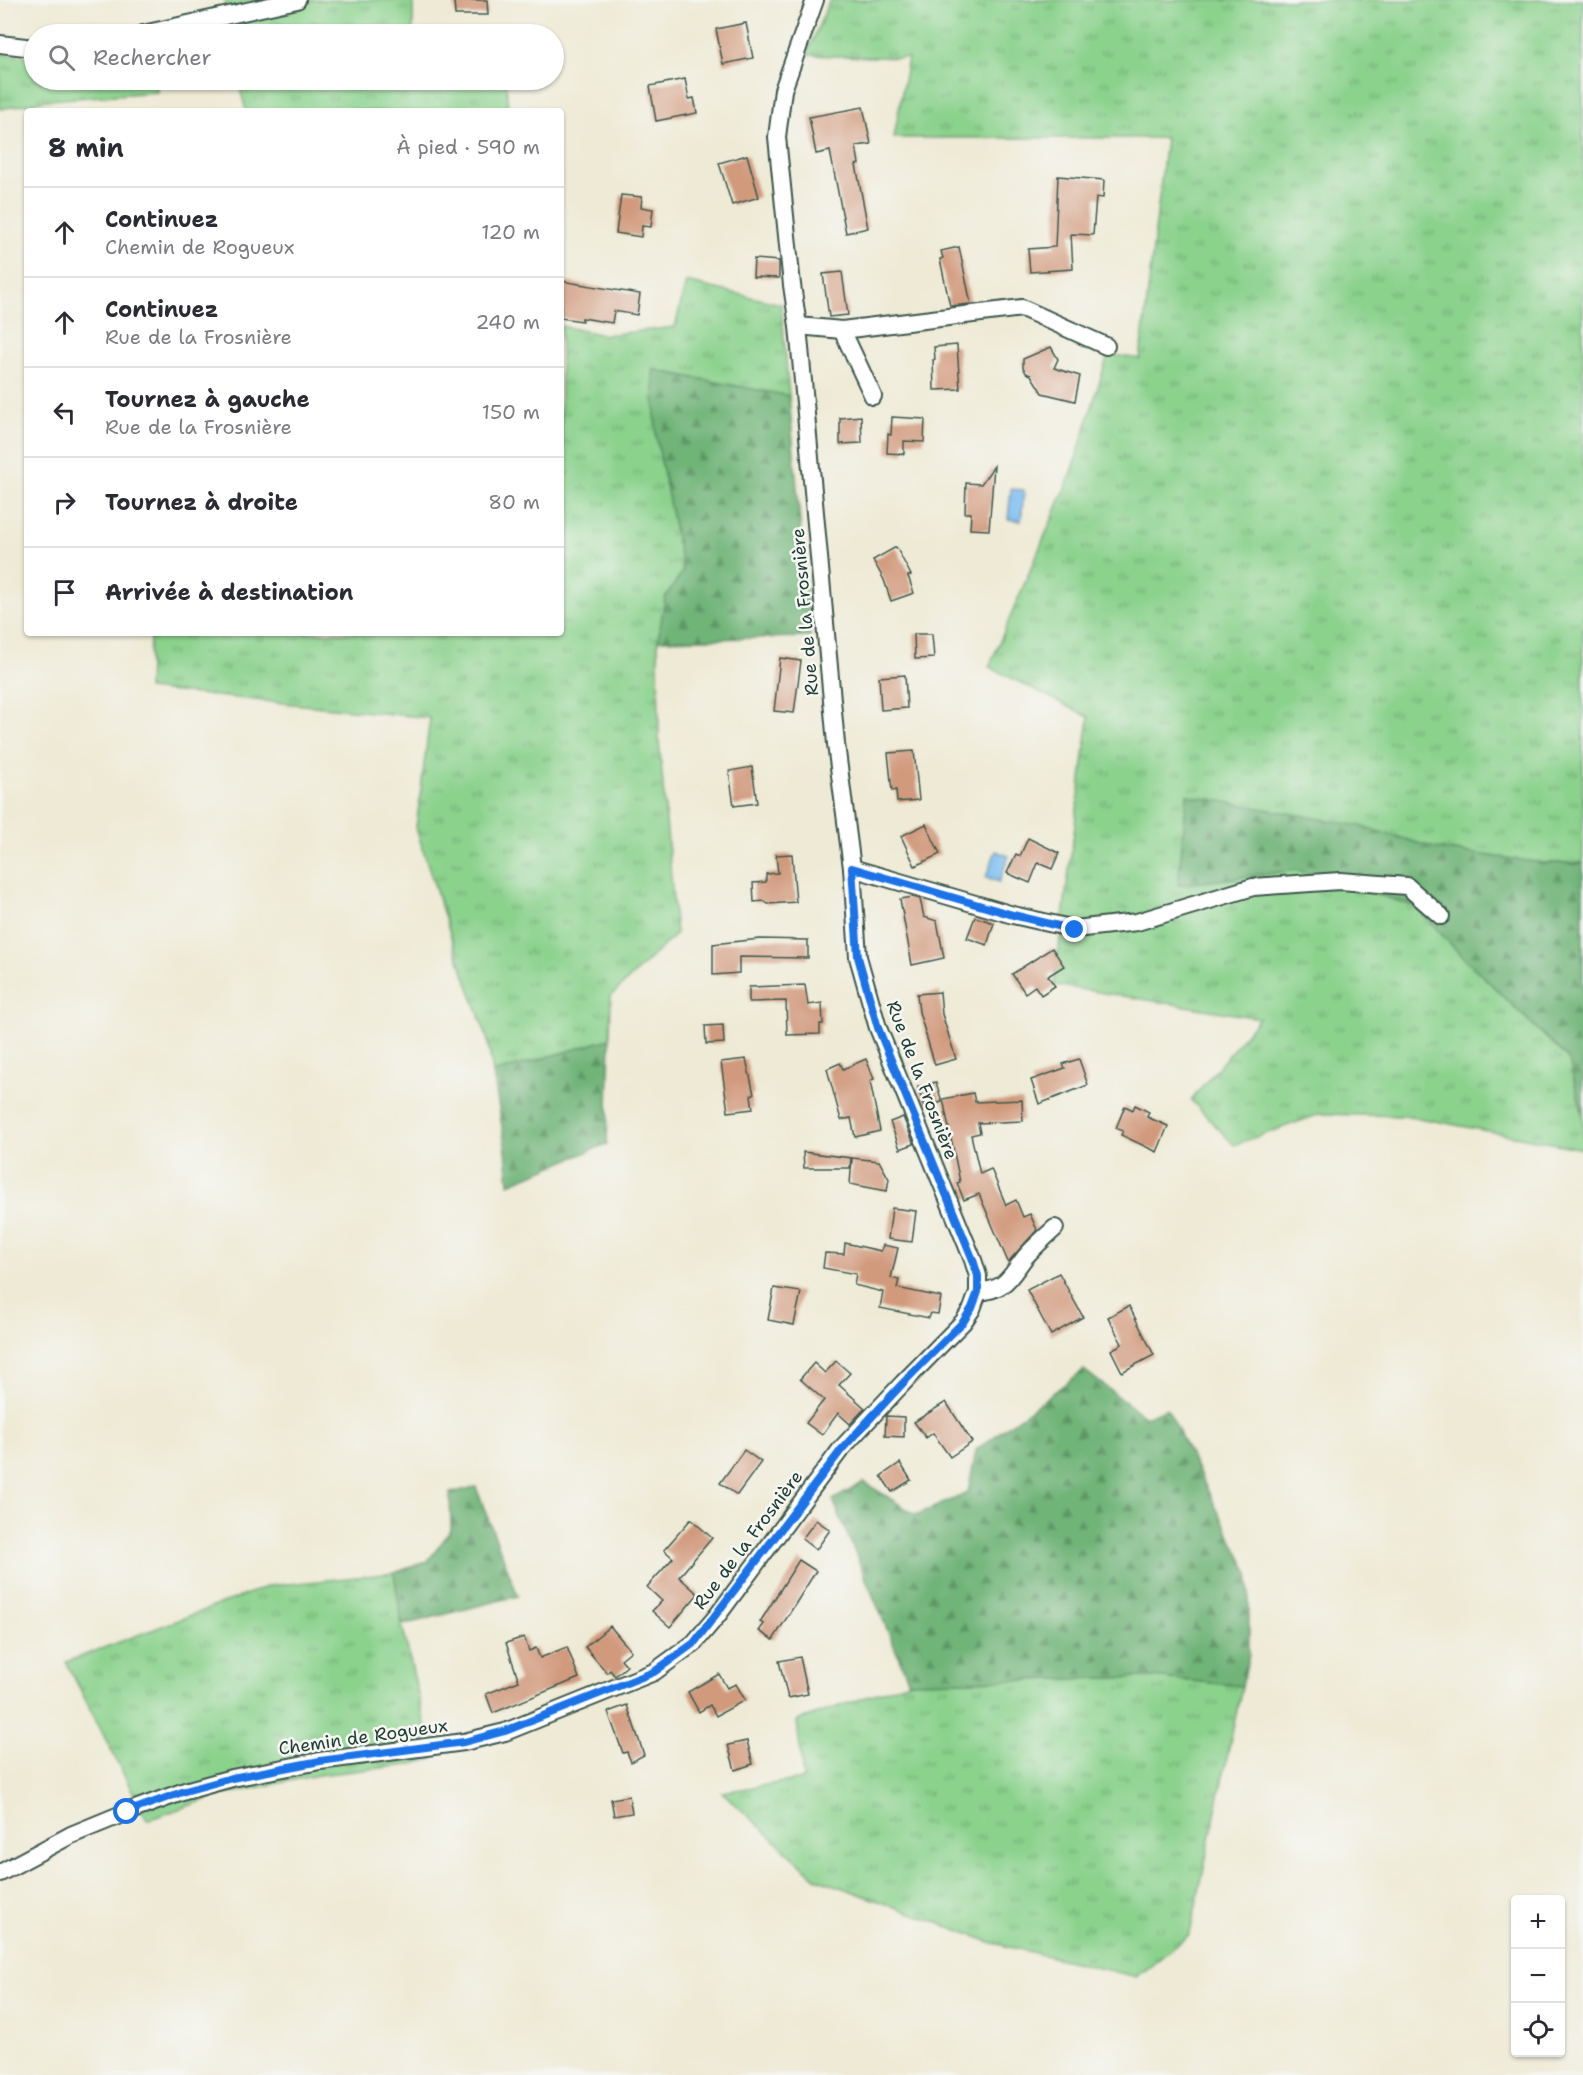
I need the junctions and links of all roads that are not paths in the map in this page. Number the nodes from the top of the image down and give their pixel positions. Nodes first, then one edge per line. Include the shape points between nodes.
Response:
1 (297, 0) edge
2 (815, 0) edge
3 (188, 24) edge
4 (0, 44) edge
5 (24, 47) edge
6 (798, 326) junction
7 (842, 330) junction
8 (1106, 346) dead end
9 (873, 396) dead end
10 (852, 868) junction
11 (1441, 916) dead end
12 (1055, 1228) dead end
13 (978, 1292) junction
14 (464, 1742) joint
15 (0, 1873) edge

1 - 3 street
2 - 6 street, Rue de la Frosnière via 783,90 777,137
4 - 5 street
6 - 7 street
6 - 10 street, Rue de la Frosnière via 836,744
7 - 8 street via 1022,308
7 - 9 street
10 - 11 street via 1075,930 1137,922 1253,887 1340,881 1407,886
10 - 13 street, Rue de la Frosnière via 858,957 878,1028 973,1260
12 - 13 street via 1009,1280 995,1290
13 - 14 street, Rue de la Frosnière via 963,1322 842,1449 694,1643 654,1672 505,1731
14 - 15 street, Chemin de Rogueux via 320,1761 185,1791 71,1835

